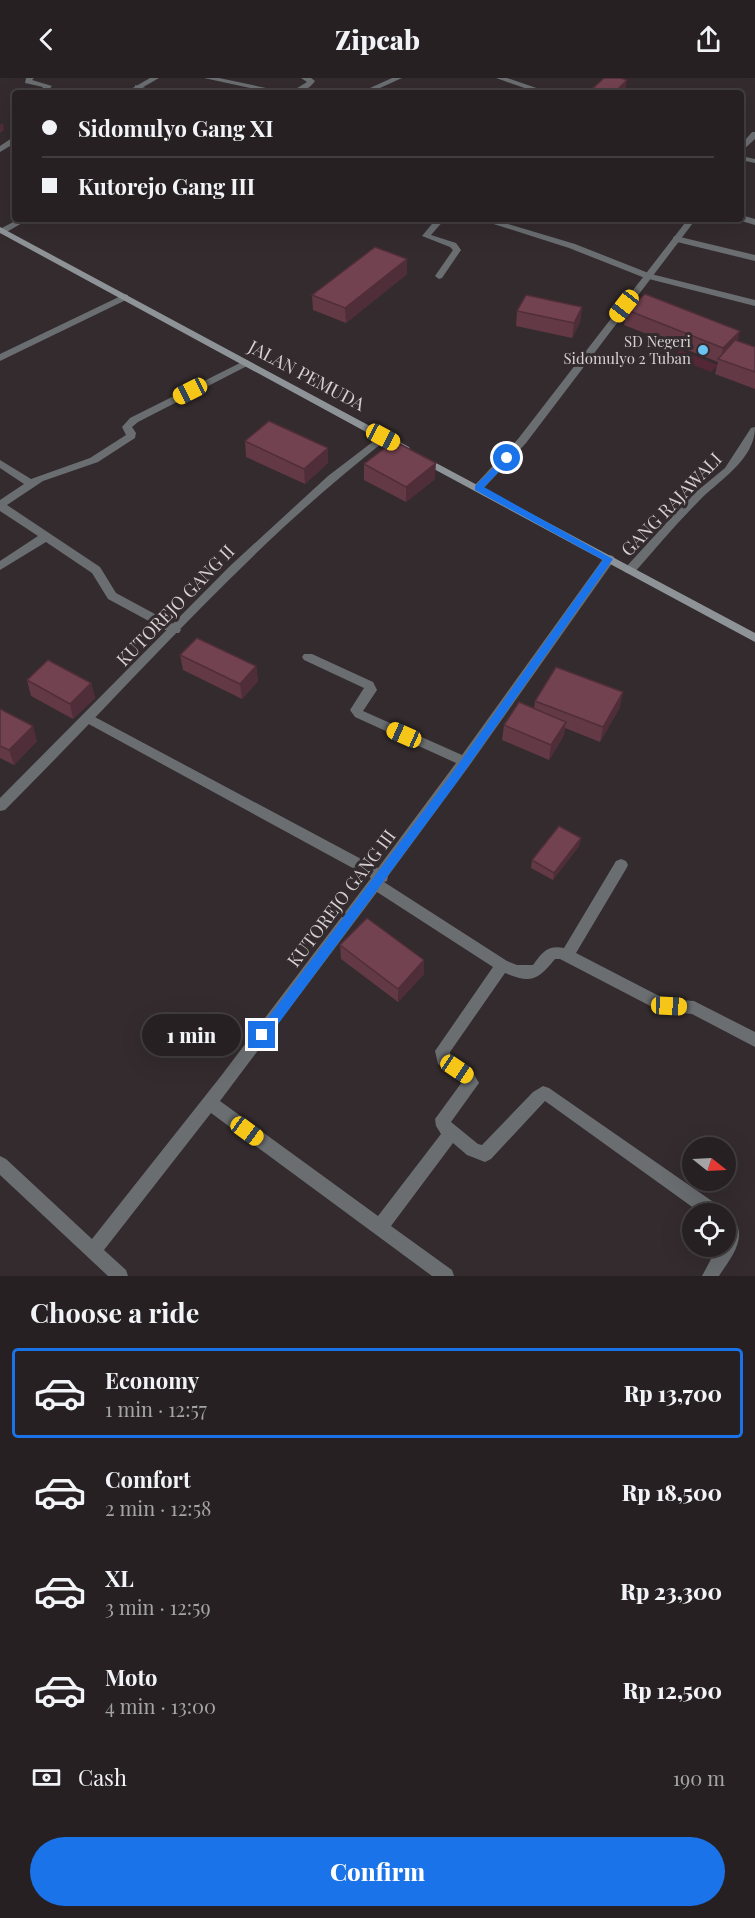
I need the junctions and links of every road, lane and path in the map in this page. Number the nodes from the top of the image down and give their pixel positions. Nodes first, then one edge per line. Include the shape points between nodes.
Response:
1 (30, 78) edge
2 (155, 78) edge
3 (208, 78) edge
4 (305, 78) edge
5 (398, 78) edge
6 (500, 78) edge
7 (138, 87) junction
8 (45, 90) edge
9 (133, 90) edge
10 (148, 90) edge
11 (270, 90) edge
12 (298, 90) edge
13 (370, 90) edge
14 (538, 90) edge
15 (755, 134) edge
16 (744, 147) edge
17 (19, 222) edge
18 (438, 222) edge
19 (492, 222) edge
20 (689, 222) edge
21 (1, 231) edge
22 (676, 238) junction
23 (755, 258) edge
24 (439, 276) dead end
25 (648, 276) junction
26 (125, 297) junction
27 (755, 303) edge
28 (0, 358) edge
29 (246, 363) junction
30 (755, 430) edge
31 (383, 437) junction
32 (0, 463) edge
33 (32, 484) junction
34 (478, 488) junction
35 (0, 505) edge
36 (45, 537) junction
37 (609, 559) junction
38 (0, 566) edge
39 (630, 570) junction
40 (175, 630) junction
41 (755, 638) edge
42 (308, 657) dead end
43 (88, 719) junction
44 (465, 762) junction
45 (0, 806) edge
46 (621, 865) dead end
47 (379, 881) junction
48 (567, 955) junction
49 (502, 965) junction
50 (755, 1040) edge
51 (210, 1103) junction
52 (452, 1132) junction
53 (0, 1164) edge
54 (700, 1203) edge
55 (380, 1227) junction
56 (93, 1251) junction
57 (721, 1257) edge
58 (120, 1276) edge
59 (446, 1276) edge
60 (710, 1276) edge

1 - 8 street via 28,81 48,86
2 - 7 street
3 - 11 street
4 - 12 street via 310,83
5 - 13 street
6 - 14 street
7 - 9 street
7 - 10 street
15 - 16 street
17 - 21 street
18 - 24 street via 426,236 457,250
19 - 25 street via 572,246
20 - 22 street
21 - 26 main road, JALAN PEMUDA
22 - 23 street
22 - 25 street
25 - 27 street
25 - 34 street via 522,441
26 - 28 street
26 - 29 main road, JALAN PEMUDA
29 - 31 main road, JALAN PEMUDA
29 - 33 street via 134,420 127,427 131,436 99,458
30 - 39 street, GANG RAJAWALI via 729,470 695,498
31 - 34 main road, JALAN PEMUDA
31 - 40 street, KUTOREJO GANG II via 316,490
32 - 33 street
33 - 35 street
34 - 37 main road, JALAN PEMUDA
35 - 36 street
36 - 38 street
36 - 40 street via 96,570 112,596
37 - 39 main road, JALAN PEMUDA
37 - 44 street, KUTOREJO GANG III
39 - 41 main road, JALAN PEMUDA
40 - 43 street, KUTOREJO GANG II
42 - 44 street via 369,684 371,690 356,710 359,714
43 - 45 street, KUTOREJO GANG II
43 - 47 street
44 - 47 street, KUTOREJO GANG III
46 - 48 street
47 - 49 street
47 - 51 street, KUTOREJO GANG III
48 - 49 street via 551,953 541,969 531,973
48 - 50 street via 656,1002 699,1010
49 - 52 street via 440,1055 471,1081 443,1119 444,1126
51 - 55 street
51 - 56 street, KUTOREJO GANG III
52 - 54 street via 473,1150 485,1154 538,1096 545,1094
52 - 55 street
53 - 56 street
55 - 59 street
56 - 58 street
57 - 60 street

